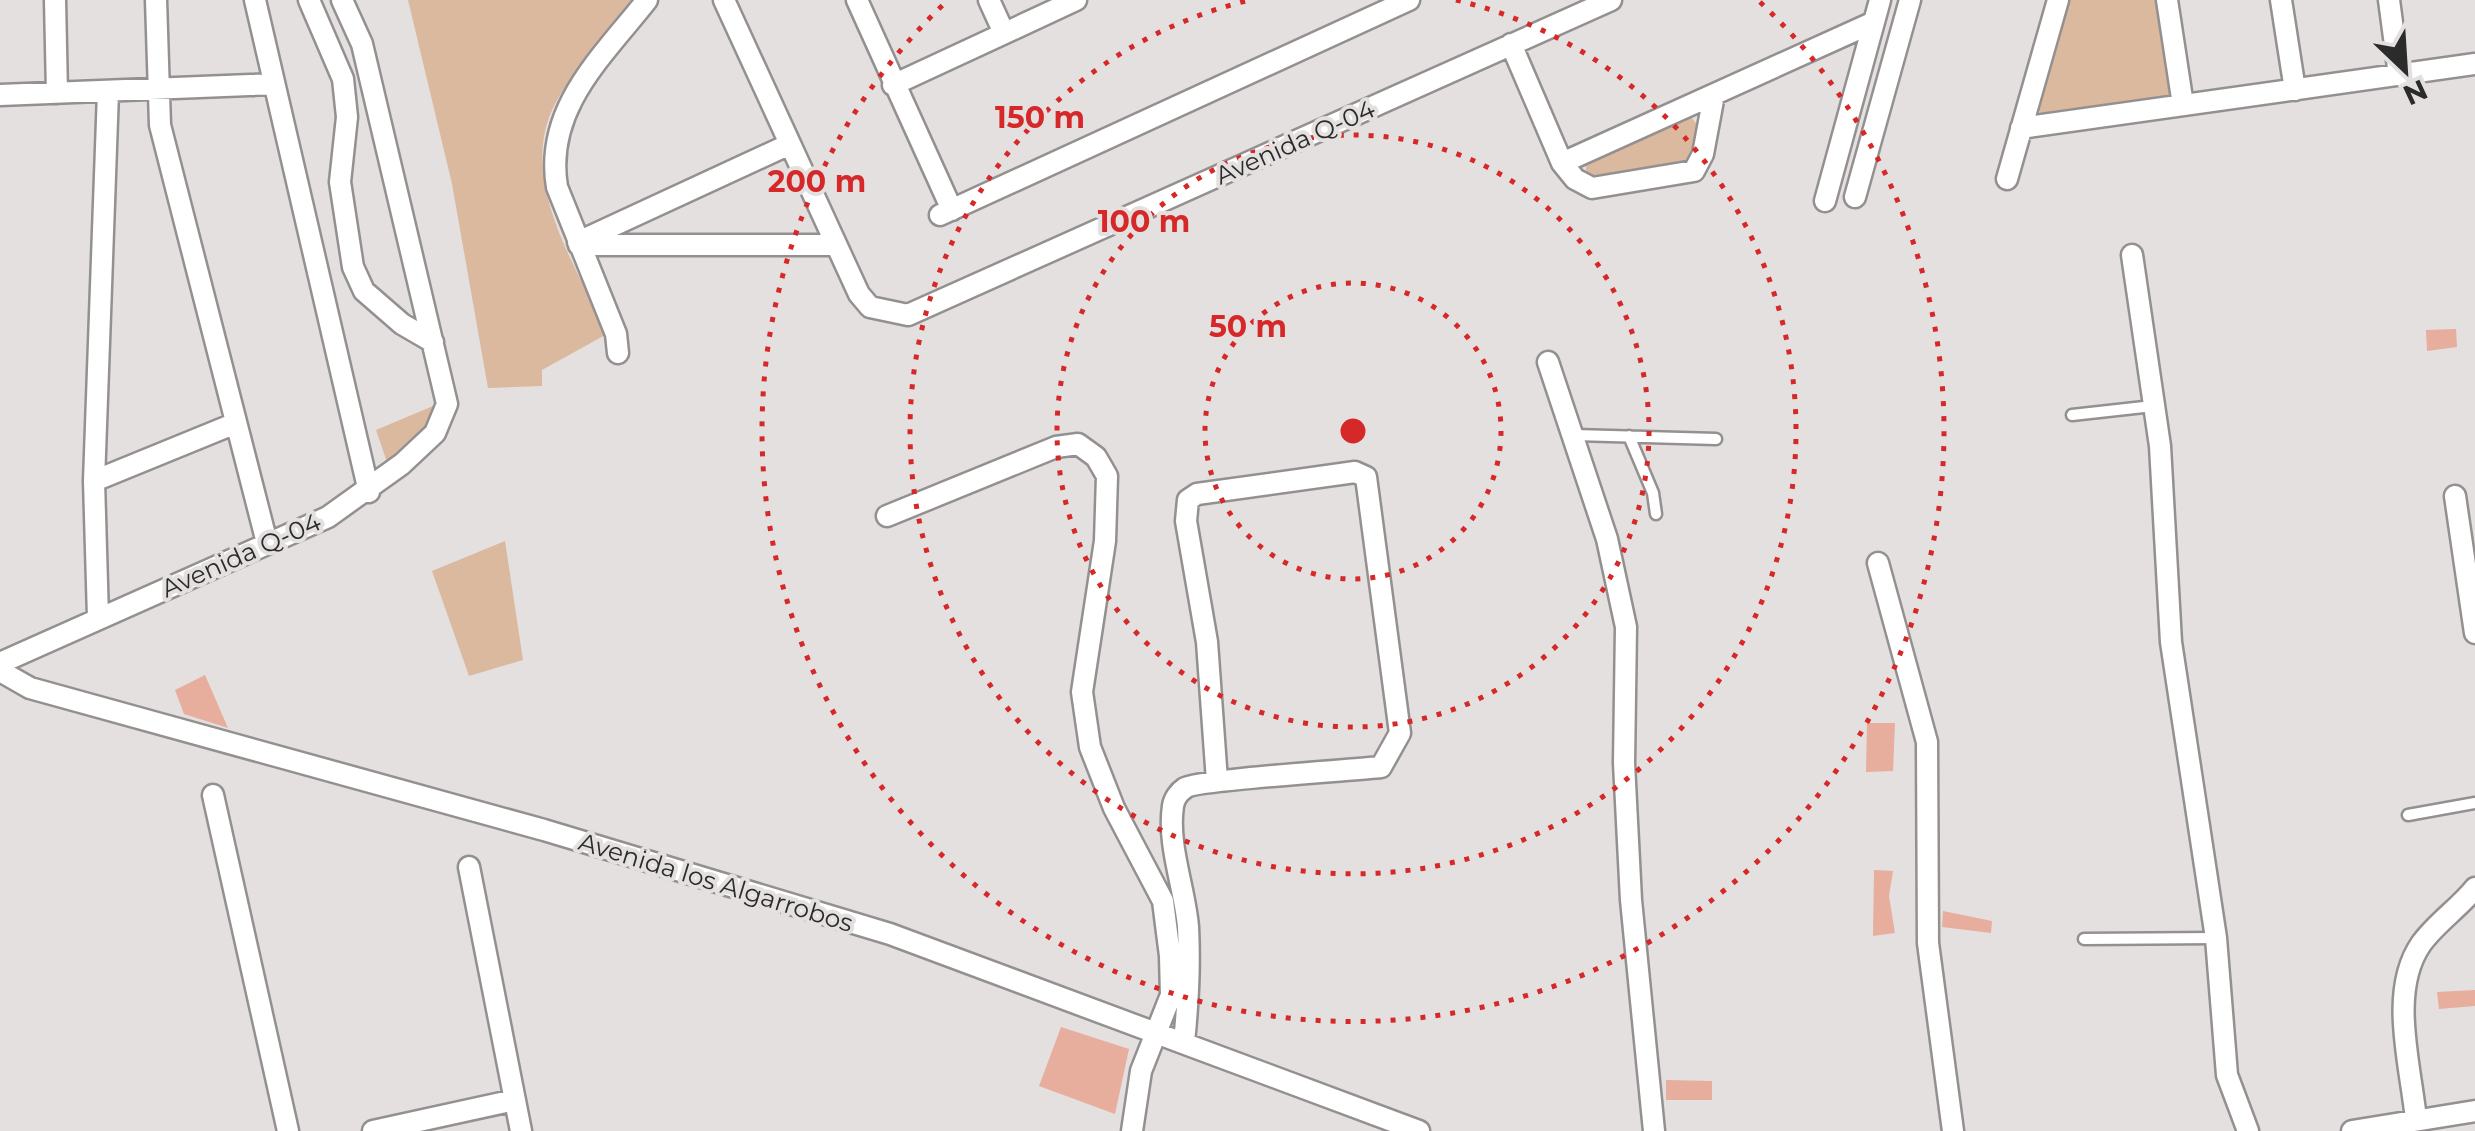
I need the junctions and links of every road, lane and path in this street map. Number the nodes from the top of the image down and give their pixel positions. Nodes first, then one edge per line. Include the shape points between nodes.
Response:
1 (55, 0) edge
2 (156, 0) edge
3 (255, 0) edge
4 (309, 0) edge
5 (342, 0) edge
6 (647, 0) edge
7 (724, 0) edge
8 (857, 0) edge
9 (989, 0) edge
10 (1076, 0) edge
11 (1409, 0) edge
12 (1611, 0) edge
13 (1880, 0) edge
14 (1910, 0) edge
15 (2058, 0) edge
16 (2167, 0) edge
17 (2280, 0) edge
18 (2389, 0) edge
19 (1874, 22) junction
20 (1004, 33) junction
21 (1511, 44) junction
22 (2475, 64) edge
23 (2400, 75) junction
24 (273, 84) junction
25 (894, 85) junction
26 (160, 90) junction
27 (2295, 90) junction
28 (108, 92) junction
29 (57, 93) junction
30 (0, 94) edge
31 (1714, 95) junction
32 (2183, 105) junction
33 (2021, 128) junction
34 (790, 144) junction
35 (1562, 163) junction
36 (2007, 179) dead end
37 (1855, 197) dead end
38 (1824, 201) dead end
39 (578, 244) junction
40 (836, 244) junction
41 (2132, 254) dead end
42 (432, 342) junction
43 (618, 353) dead end
44 (1548, 362) dead end
45 (2154, 406) junction
46 (2072, 414) dead end
47 (236, 423) junction
48 (1575, 434) junction
49 (1629, 436) junction
50 (1716, 439) dead end
51 (94, 480) junction
52 (369, 492) junction
53 (2456, 496) dead end
54 (1656, 514) dead end
55 (887, 516) dead end
56 (267, 544) junction
57 (1878, 562) dead end
58 (98, 618) junction
59 (2475, 633) edge
60 (0, 663) edge
61 (0, 671) edge
62 (1216, 781) junction
63 (213, 795) dead end
64 (2475, 803) edge
65 (2408, 815) dead end
66 (470, 867) dead end
67 (2475, 888) edge
68 (2216, 938) junction
69 (2084, 940) dead end
70 (1157, 1032) junction
71 (1184, 1042) junction
72 (516, 1100) junction
73 (2475, 1111) edge
74 (2408, 1125) edge
75 (288, 1131) edge
76 (373, 1131) edge
77 (522, 1131) edge
78 (1132, 1131) edge
79 (1419, 1131) edge
80 (1654, 1131) edge
81 (1952, 1131) edge
82 (2248, 1131) edge
83 (2352, 1131) edge

1 - 29 street
2 - 26 street
3 - 24 street
4 - 42 street via 344,79 340,182 353,267 364,291
5 - 42 street via 362,44
6 - 39 street via 576,89 557,130 557,187
7 - 34 street
8 - 25 street
9 - 20 street
10 - 20 street
11 - 25 street via 946,213
12 - 21 street, Avenida Q-04
13 - 19 street
14 - 37 street
15 - 33 street
16 - 32 street
17 - 27 street
18 - 23 street
19 - 31 street
19 - 38 street
20 - 25 street
21 - 35 street
21 - 40 street, Avenida Q-04 via 924,310 888,314 870,307
22 - 23 street
23 - 27 street
24 - 26 street
24 - 52 street
26 - 28 street
26 - 47 street via 160,125
27 - 32 street
28 - 29 street
28 - 51 street
29 - 30 street
31 - 35 street
31 - 35 street via 1694,171 1592,188
32 - 33 street
33 - 36 street
34 - 39 street
34 - 40 street
39 - 40 street
39 - 43 street
41 - 45 street
42 - 52 street, Avenida Q-04 via 447,404 435,434
44 - 48 street
45 - 46 lane
45 - 68 street via 2171,642
47 - 51 street
47 - 56 street
48 - 49 lane
48 - 80 street via 1626,627 1631,900
49 - 50 lane
49 - 54 lane
51 - 58 street
52 - 56 street, Avenida Q-04
53 - 59 street
55 - 70 street via 1056,447 1078,444 1107,476 1105,541 1082,692 1098,774 1163,901 1171,996
56 - 58 street, Avenida Q-04
57 - 81 street via 1927,742 1928,943
58 - 60 street, Avenida Q-04
61 - 70 street, Avenida los Algarrobos via 30,688 890,934
62 - 62 street via 1381,767 1391,756 1400,733 1398,705 1366,477 1355,472 1188,500
62 - 71 street via 1181,789 1173,803 1188,926
63 - 75 street
64 - 65 lane
66 - 72 street
67 - 74 street via 2426,938 2406,974
68 - 69 lane
68 - 82 street via 2228,1074
70 - 71 street, Avenida los Algarrobos
70 - 78 street via 1141,1070
71 - 79 street, Avenida los Algarrobos
72 - 76 street
72 - 77 street
73 - 74 street
74 - 83 street

